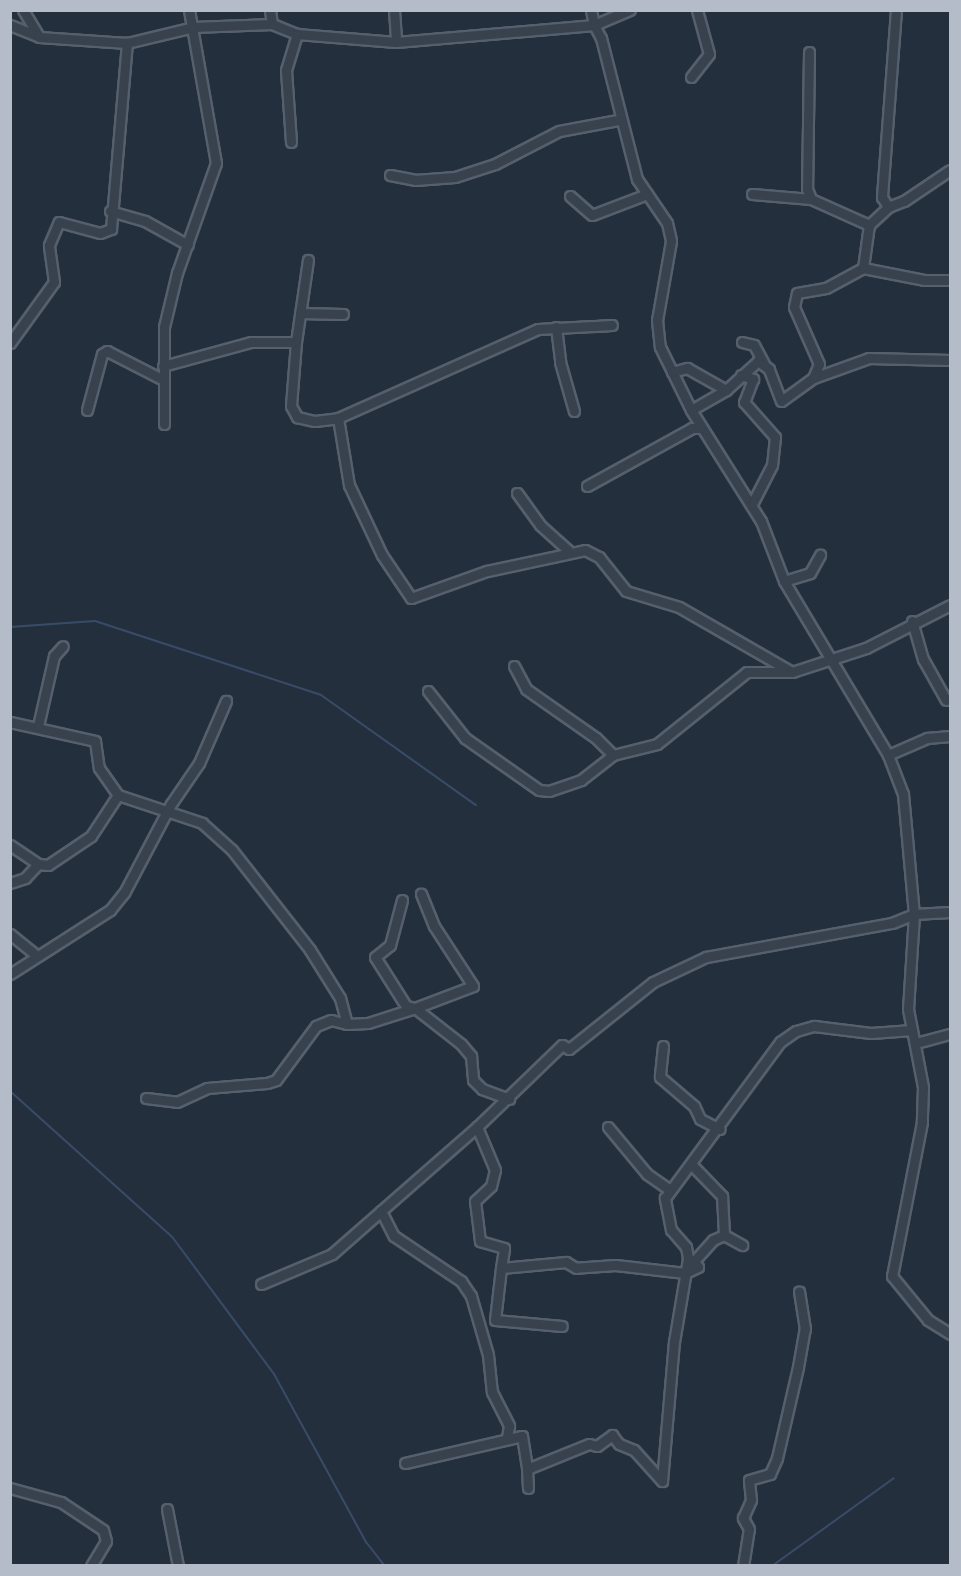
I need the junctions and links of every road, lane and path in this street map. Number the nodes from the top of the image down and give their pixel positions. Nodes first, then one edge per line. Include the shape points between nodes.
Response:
1 (23, 10) edge
2 (189, 10) edge
3 (270, 10) edge
4 (394, 10) edge
5 (591, 10) edge
6 (630, 10) edge
7 (697, 10) edge
8 (896, 10) edge
9 (272, 24) junction
10 (10, 25) edge
11 (594, 25) junction
12 (193, 27) junction
13 (297, 34) junction
14 (39, 37) junction
15 (396, 42) junction
16 (127, 43) junction
17 (809, 52) dead end
18 (691, 77) dead end
19 (618, 120) junction
20 (291, 142) dead end
21 (951, 170) edge
22 (390, 175) dead end
23 (647, 194) junction
24 (752, 194) dead end
25 (570, 196) dead end
26 (811, 199) junction
27 (888, 207) junction
28 (111, 211) junction
29 (869, 225) junction
30 (188, 245) junction
31 (308, 260) dead end
32 (863, 267) junction
33 (951, 279) edge
34 (300, 313) junction
35 (343, 314) dead end
36 (612, 325) dead end
37 (556, 327) junction
38 (296, 342) junction
39 (741, 342) dead end
40 (10, 343) edge
41 (951, 360) edge
42 (764, 364) junction
43 (163, 366) junction
44 (672, 372) junction
45 (741, 375) junction
46 (813, 378) junction
47 (162, 379) junction
48 (726, 390) junction
49 (87, 410) dead end
50 (691, 410) junction
51 (574, 411) dead end
52 (338, 418) junction
53 (164, 424) dead end
54 (701, 428) junction
55 (587, 486) dead end
56 (517, 492) dead end
57 (752, 504) junction
58 (568, 550) junction
59 (820, 555) dead end
60 (784, 581) junction
61 (951, 605) edge
62 (912, 621) junction
63 (63, 646) dead end
64 (828, 657) junction
65 (514, 666) dead end
66 (792, 672) junction
67 (428, 691) dead end
68 (946, 700) dead end
69 (226, 701) dead end
70 (10, 722) edge
71 (38, 726) junction
72 (951, 736) edge
73 (613, 755) junction
74 (888, 755) junction
75 (118, 795) junction
76 (168, 810) junction
77 (10, 845) edge
78 (38, 864) junction
79 (10, 883) edge
80 (420, 894) dead end
81 (402, 900) dead end
82 (951, 912) edge
83 (914, 914) junction
84 (10, 934) edge
85 (37, 957) junction
86 (10, 974) edge
87 (415, 1008) junction
88 (347, 1024) junction
89 (912, 1030) junction
90 (951, 1034) edge
91 (916, 1043) junction
92 (663, 1046) dead end
93 (146, 1098) dead end
94 (509, 1099) junction
95 (477, 1127) junction
96 (608, 1127) dead end
97 (720, 1130) junction
98 (691, 1164) junction
99 (670, 1190) junction
100 (381, 1211) junction
101 (724, 1235) junction
102 (742, 1245) dead end
103 (501, 1268) junction
104 (685, 1273) junction
105 (261, 1284) dead end
106 (799, 1291) dead end
107 (562, 1326) dead end
108 (951, 1334) edge
109 (507, 1437) junction
110 (405, 1463) dead end
111 (527, 1469) junction
112 (10, 1488) edge
113 (528, 1488) dead end
114 (167, 1509) dead end
115 (91, 1566) edge
116 (178, 1566) edge
117 (743, 1566) edge

1 - 14 street
2 - 12 street
3 - 9 street
4 - 15 street
5 - 11 street
6 - 11 street
7 - 18 street via 709,54
8 - 27 street via 882,197
9 - 12 street
9 - 13 street
10 - 14 street
11 - 15 street
11 - 19 street via 601,38
12 - 16 street
12 - 30 street via 216,163
13 - 15 street
13 - 20 street via 286,70
14 - 16 street
16 - 28 street
17 - 26 street via 807,189
19 - 22 street via 559,131 495,164 455,177 415,180
19 - 23 street via 637,179
21 - 27 street
23 - 25 street via 592,215
23 - 44 street via 668,223 671,241 657,320 660,347
24 - 26 street
26 - 29 street
27 - 29 street
28 - 30 street via 145,221
28 - 40 street via 111,229 107,233 59,222 50,245 54,282
29 - 32 street
30 - 43 street via 164,327
31 - 34 street
32 - 33 street via 924,280
32 - 46 street via 826,288 806,290 793,299 819,364
34 - 35 street
34 - 38 street
36 - 37 street
37 - 51 street via 560,362
37 - 52 street via 538,329
38 - 43 street via 251,342
38 - 52 street via 291,366 294,412 315,422
39 - 42 street via 754,345
41 - 46 street via 868,358
42 - 45 street via 749,365
42 - 46 street via 781,401
43 - 47 street
44 - 48 street via 687,368
44 - 50 street
45 - 48 street
45 - 57 street via 753,379 744,402 776,437 771,465
47 - 49 street via 107,351 102,354
47 - 53 street
48 - 50 street
50 - 54 street
52 - 58 street via 349,485 382,555 411,598 486,571
54 - 55 street via 692,428
54 - 57 street
56 - 58 street via 540,525
57 - 60 street
58 - 66 street via 585,550 599,557 626,591 680,607
59 - 60 street via 810,573
60 - 64 street
61 - 62 street
62 - 64 street via 866,648
62 - 68 street via 923,659
63 - 71 street via 54,656
64 - 66 street
64 - 74 street
65 - 73 street via 526,689 596,738
66 - 73 street via 747,672 657,744
67 - 73 street via 465,738 538,790 581,780
69 - 76 street via 199,763
70 - 71 street
71 - 75 street via 95,741 99,768
72 - 74 street via 927,738
74 - 83 street via 903,794
75 - 76 street
75 - 78 street via 80,848 48,865
76 - 85 street via 110,910
76 - 88 street via 202,823 232,850 310,950 340,998
77 - 78 street
78 - 79 street via 25,878
80 - 87 street via 434,926 473,986
81 - 87 street via 390,945 375,957 406,1006
82 - 83 street
83 - 89 street via 908,1009
83 - 94 street via 892,923 747,946 673,970 569,1049 562,1045
84 - 85 street
85 - 86 street
87 - 88 street via 368,1023
87 - 94 street via 471,1056 473,1080 482,1089
88 - 93 street via 331,1020 316,1026 276,1080 207,1088 177,1102
89 - 91 street
89 - 97 street via 871,1034 814,1026 795,1031 780,1042
90 - 91 street
91 - 108 street via 922,1122 892,1276 928,1320
92 - 97 street via 660,1077 694,1106 700,1119
94 - 95 street
95 - 100 street
95 - 103 street via 495,1170 491,1186 475,1201 473,1211 483,1246 504,1248
96 - 99 street via 647,1174
97 - 98 street
98 - 99 street
98 - 101 street via 722,1196
99 - 104 street via 665,1198 666,1215 671,1230 686,1247
100 - 105 street via 332,1254
100 - 109 street via 394,1236 461,1281 471,1296 488,1355 492,1392 508,1426
101 - 102 street
101 - 104 street via 713,1240 694,1261 698,1267
103 - 104 street via 566,1262 576,1268 615,1265
103 - 107 street via 495,1320
104 - 111 street via 662,1481 634,1450 619,1444 612,1435 597,1446 589,1444
106 - 117 street via 805,1329 798,1367 777,1458 770,1474 749,1480 752,1500 742,1518 749,1528
109 - 110 street
109 - 111 street via 522,1436
111 - 113 street
112 - 115 street via 61,1502 103,1530 106,1541
114 - 116 street

